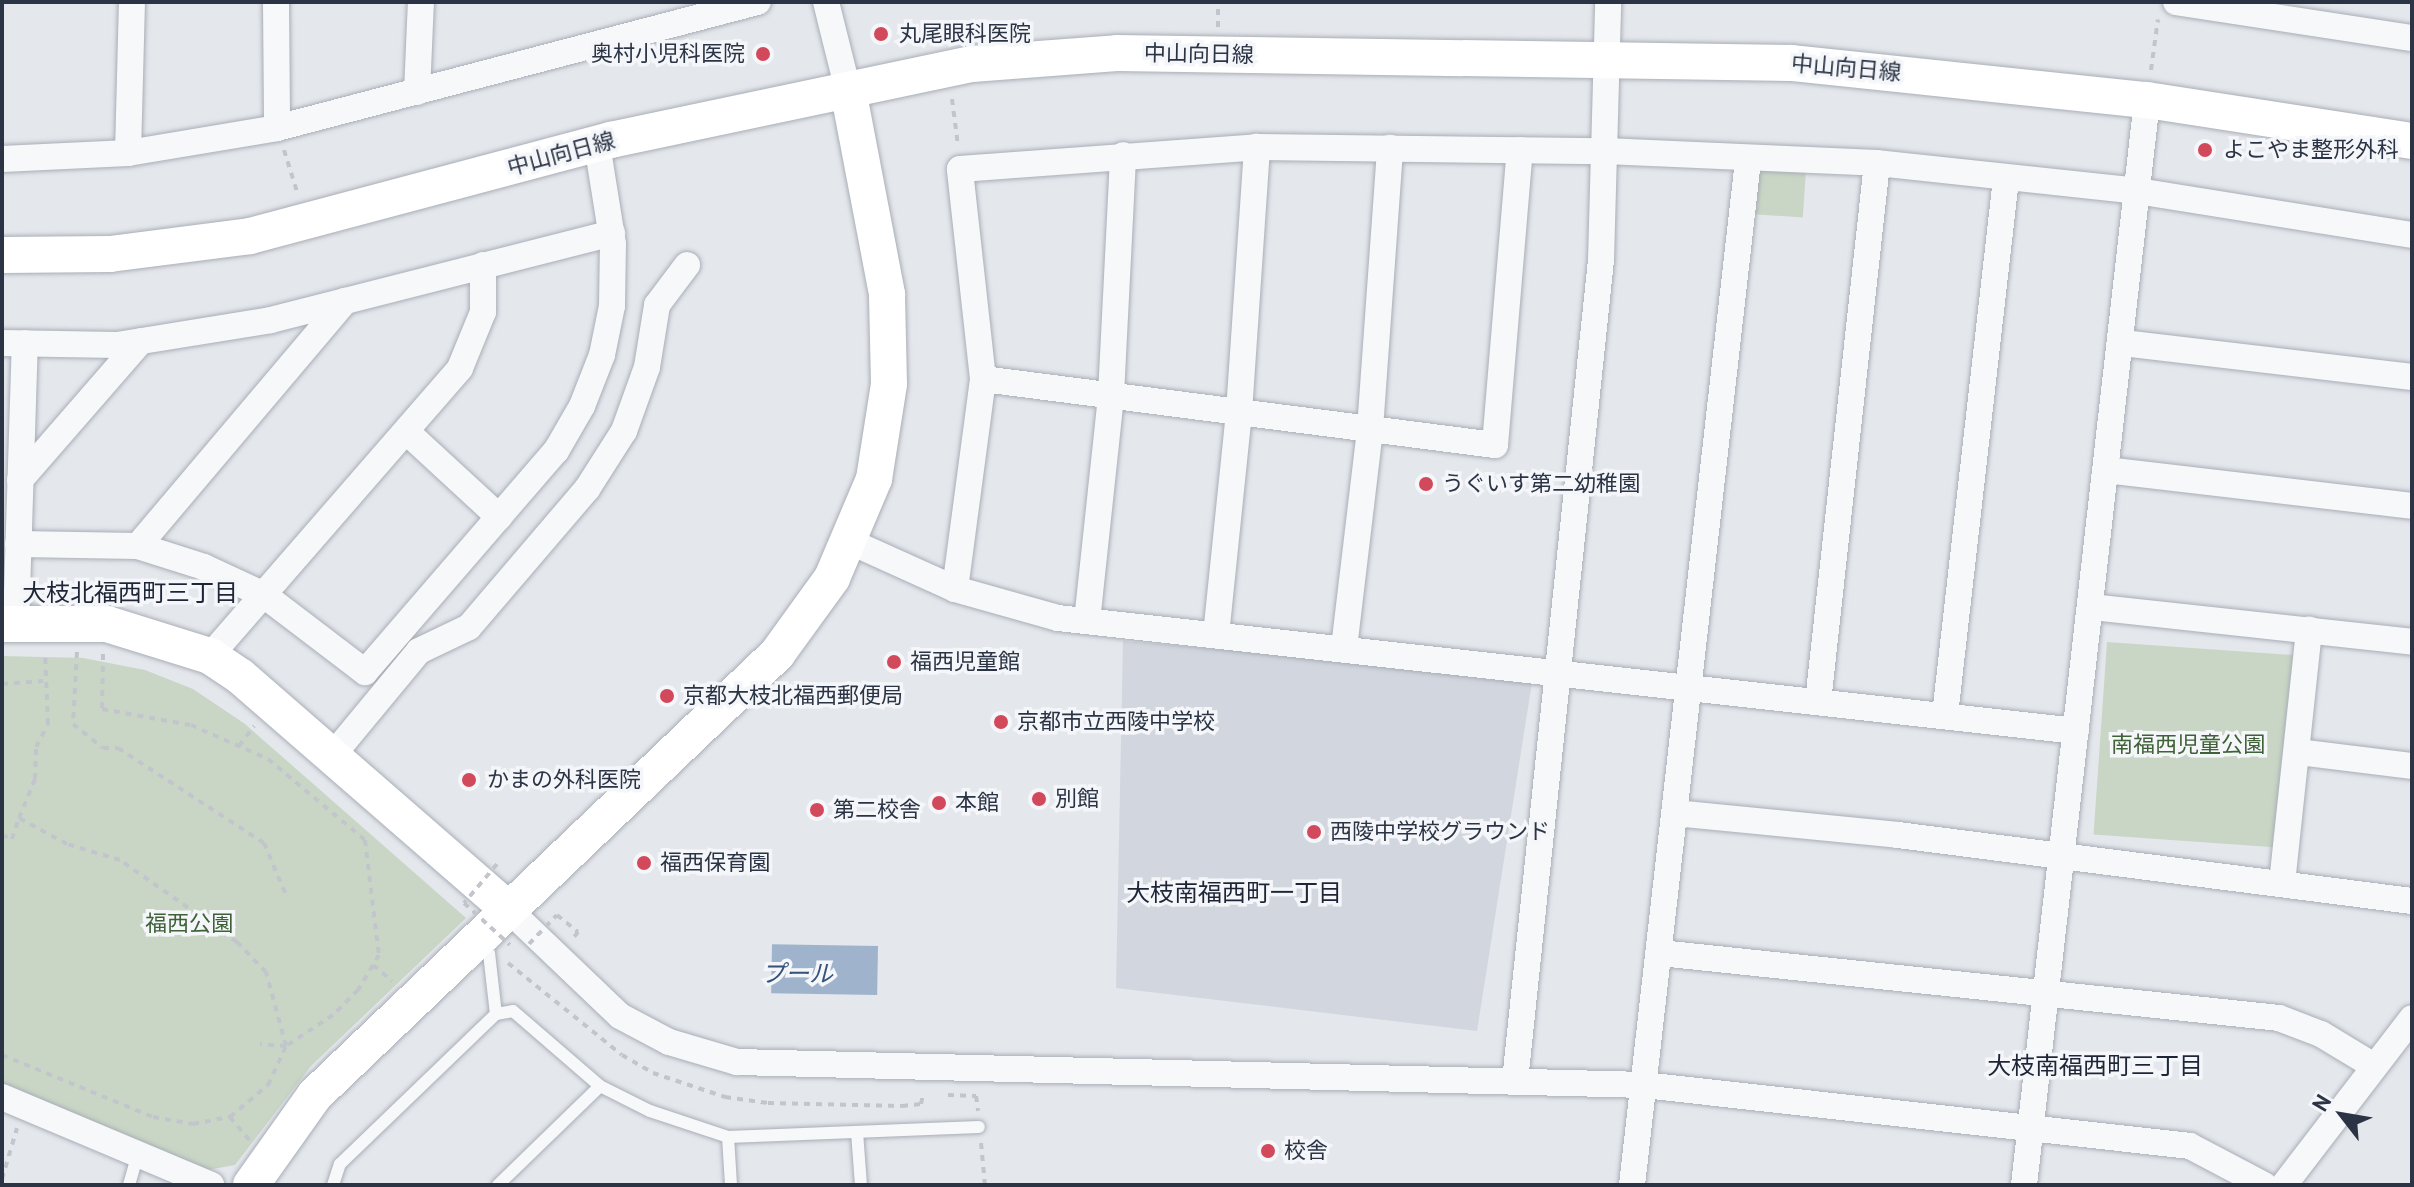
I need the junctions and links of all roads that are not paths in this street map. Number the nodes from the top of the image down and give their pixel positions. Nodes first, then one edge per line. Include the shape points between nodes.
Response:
1 (132, 2) edge
2 (276, 2) edge
3 (421, 2) edge
4 (758, 2) edge
5 (826, 2) edge
6 (1608, 2) edge
7 (713, 6) edge
8 (2167, 9) edge
9 (2412, 38) edge
10 (1608, 59) junction
11 (848, 90) junction
12 (417, 92) junction
13 (2148, 92) junction
14 (277, 128) junction
15 (2412, 141) edge
16 (597, 144) junction
17 (1257, 147) junction
18 (1390, 148) junction
19 (1520, 150) junction
20 (1605, 151) junction
21 (128, 153) junction
22 (1123, 155) junction
23 (2, 159) edge
24 (1748, 161) junction
25 (1877, 163) junction
26 (2006, 179) junction
27 (2137, 191) junction
28 (612, 233) junction
29 (2412, 235) edge
30 (2, 255) edge
31 (483, 265) junction
32 (687, 265) dead end
33 (345, 301) junction
34 (141, 341) junction
35 (14, 343) edge
36 (2123, 343) junction
37 (2412, 377) edge
38 (983, 379) junction
39 (1111, 395) junction
40 (1239, 412) junction
41 (1370, 429) junction
42 (408, 433) junction
43 (2106, 470) junction
44 (20, 480) junction
45 (2412, 506) edge
46 (499, 517) junction
47 (851, 542) junction
48 (18, 544) junction
49 (138, 546) junction
50 (955, 589) junction
51 (264, 595) junction
52 (2092, 607) junction
53 (1087, 621) junction
54 (2309, 629) junction
55 (17, 632) edge
56 (1216, 635) junction
57 (2412, 642) edge
58 (1344, 648) junction
59 (210, 656) junction
60 (1557, 670) junction
61 (1689, 688) junction
62 (1818, 702) junction
63 (1945, 715) junction
64 (2076, 731) junction
65 (2298, 752) junction
66 (332, 756) junction
67 (2412, 766) edge
68 (1675, 813) junction
69 (2058, 855) junction
70 (2282, 883) junction
71 (2412, 901) edge
72 (509, 927) junction
73 (489, 953) dead end
74 (1660, 953) junction
75 (2045, 995) junction
76 (496, 1014) junction
77 (2412, 1018) edge
78 (2374, 1066) junction
79 (1515, 1081) junction
80 (1644, 1085) junction
81 (600, 1086) junction
82 (2, 1097) edge
83 (979, 1127) dead end
84 (2028, 1127) junction
85 (857, 1132) junction
86 (728, 1137) junction
87 (138, 1153) junction
88 (129, 1185) edge
89 (211, 1185) edge
90 (251, 1185) edge
91 (333, 1185) edge
92 (498, 1185) edge
93 (731, 1185) edge
94 (861, 1185) edge
95 (1632, 1185) edge
96 (2024, 1185) edge
97 (2264, 1185) edge
98 (2284, 1185) edge

1 - 21 street
2 - 14 street
3 - 12 street
4 - 7 street
5 - 11 street
6 - 10 street
7 - 12 street
8 - 9 street
10 - 11 main road, 中山向日線 via 1117,53 972,64
10 - 13 main road, 中山向日線 via 1792,63
10 - 20 street
11 - 16 main road, 中山向日線
11 - 47 main road via 887,294 889,384 874,479
12 - 14 street
13 - 15 main road, 中山向日線
13 - 27 street
14 - 21 street
16 - 28 street
16 - 30 main road, 中山向日線 via 250,236 110,254
17 - 18 street
17 - 22 street
17 - 40 street
18 - 19 street
18 - 41 street
19 - 20 street
19 - 41 street via 1495,445
20 - 24 street
20 - 60 street via 1601,260
21 - 23 street
22 - 38 street via 960,169
22 - 39 street
24 - 25 street
24 - 61 street
25 - 26 street
25 - 62 street
26 - 27 street
26 - 63 street
27 - 29 street
27 - 36 street
28 - 31 street
28 - 46 street via 612,306 602,355 556,451
31 - 33 street
31 - 42 street via 483,312 460,368
32 - 66 street via 657,305 647,367 624,431 587,489 469,627 419,651
33 - 34 street via 271,320
33 - 49 street
34 - 35 street
34 - 44 street
35 - 44 street
36 - 37 street
36 - 43 street
38 - 39 street
38 - 50 street
39 - 40 street
39 - 53 street
40 - 41 street
40 - 56 street
41 - 58 street
42 - 46 street
42 - 51 street
43 - 45 street
43 - 52 street
44 - 48 street
46 - 51 street via 365,672
47 - 50 street
47 - 72 main road via 808,617 777,654
48 - 49 street
48 - 55 street
49 - 51 street via 204,567
50 - 53 street
51 - 59 street
52 - 54 street
52 - 64 street
53 - 56 street
54 - 57 street
54 - 65 street
55 - 59 main road via 107,624
56 - 58 street
58 - 60 street
59 - 66 main road
60 - 61 street
60 - 79 street
61 - 62 street
61 - 68 street
62 - 63 street
63 - 64 street
64 - 69 street
65 - 67 street
65 - 70 street
66 - 72 main road
68 - 69 street
68 - 74 street
69 - 70 street
69 - 75 street
70 - 71 street
72 - 79 street via 620,1016 669,1042 737,1062
72 - 90 main road via 315,1095
73 - 76 lane
74 - 75 street
74 - 80 street
75 - 78 street via 2279,1018 2321,1034
75 - 84 street
76 - 81 lane via 513,1011
76 - 91 lane via 340,1164
77 - 78 street
78 - 98 street
79 - 80 street
80 - 84 street
80 - 95 street
81 - 86 lane via 650,1111
81 - 92 lane
82 - 87 street
83 - 85 lane
84 - 96 street
84 - 97 street via 2190,1146
85 - 86 lane
85 - 94 lane
86 - 93 lane
87 - 88 lane
87 - 89 street

